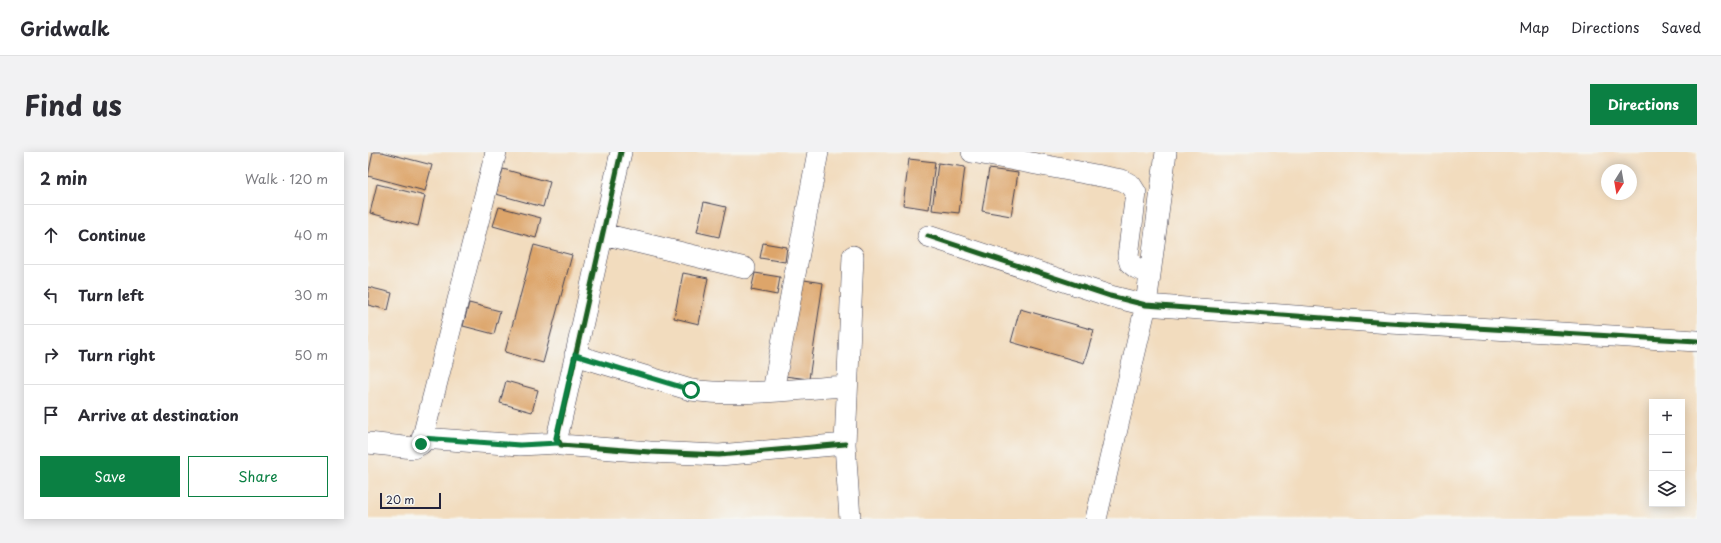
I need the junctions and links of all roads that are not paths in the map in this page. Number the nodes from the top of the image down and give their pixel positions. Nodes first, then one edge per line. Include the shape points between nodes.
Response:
1 (496, 152) edge
2 (622, 152) edge
3 (818, 152) edge
4 (972, 152) edge
5 (1166, 152) edge
6 (603, 234) junction
7 (928, 236) dead end
8 (853, 256) dead end
9 (745, 268) dead end
10 (1150, 273) junction
11 (1146, 305) junction
12 (1697, 341) edge
13 (575, 355) junction
14 (846, 386) junction
15 (773, 391) junction
16 (422, 438) junction
17 (368, 443) edge
18 (558, 443) junction
19 (845, 444) junction
20 (850, 519) edge
21 (1096, 519) edge

1 - 16 street
2 - 6 street
3 - 15 street
4 - 10 street via 1122,180 1131,185 1136,193 1128,256 1130,263 1136,268
5 - 10 street
6 - 9 street
6 - 13 street
7 - 11 street via 1110,296
8 - 14 street
10 - 11 street
11 - 12 street via 1390,323
11 - 21 street
13 - 15 street via 691,390 732,393
13 - 18 street via 556,438
14 - 15 street
14 - 19 street
16 - 17 street via 421,444 413,448
16 - 18 street via 520,445
18 - 19 street via 642,452 719,455
19 - 20 street

